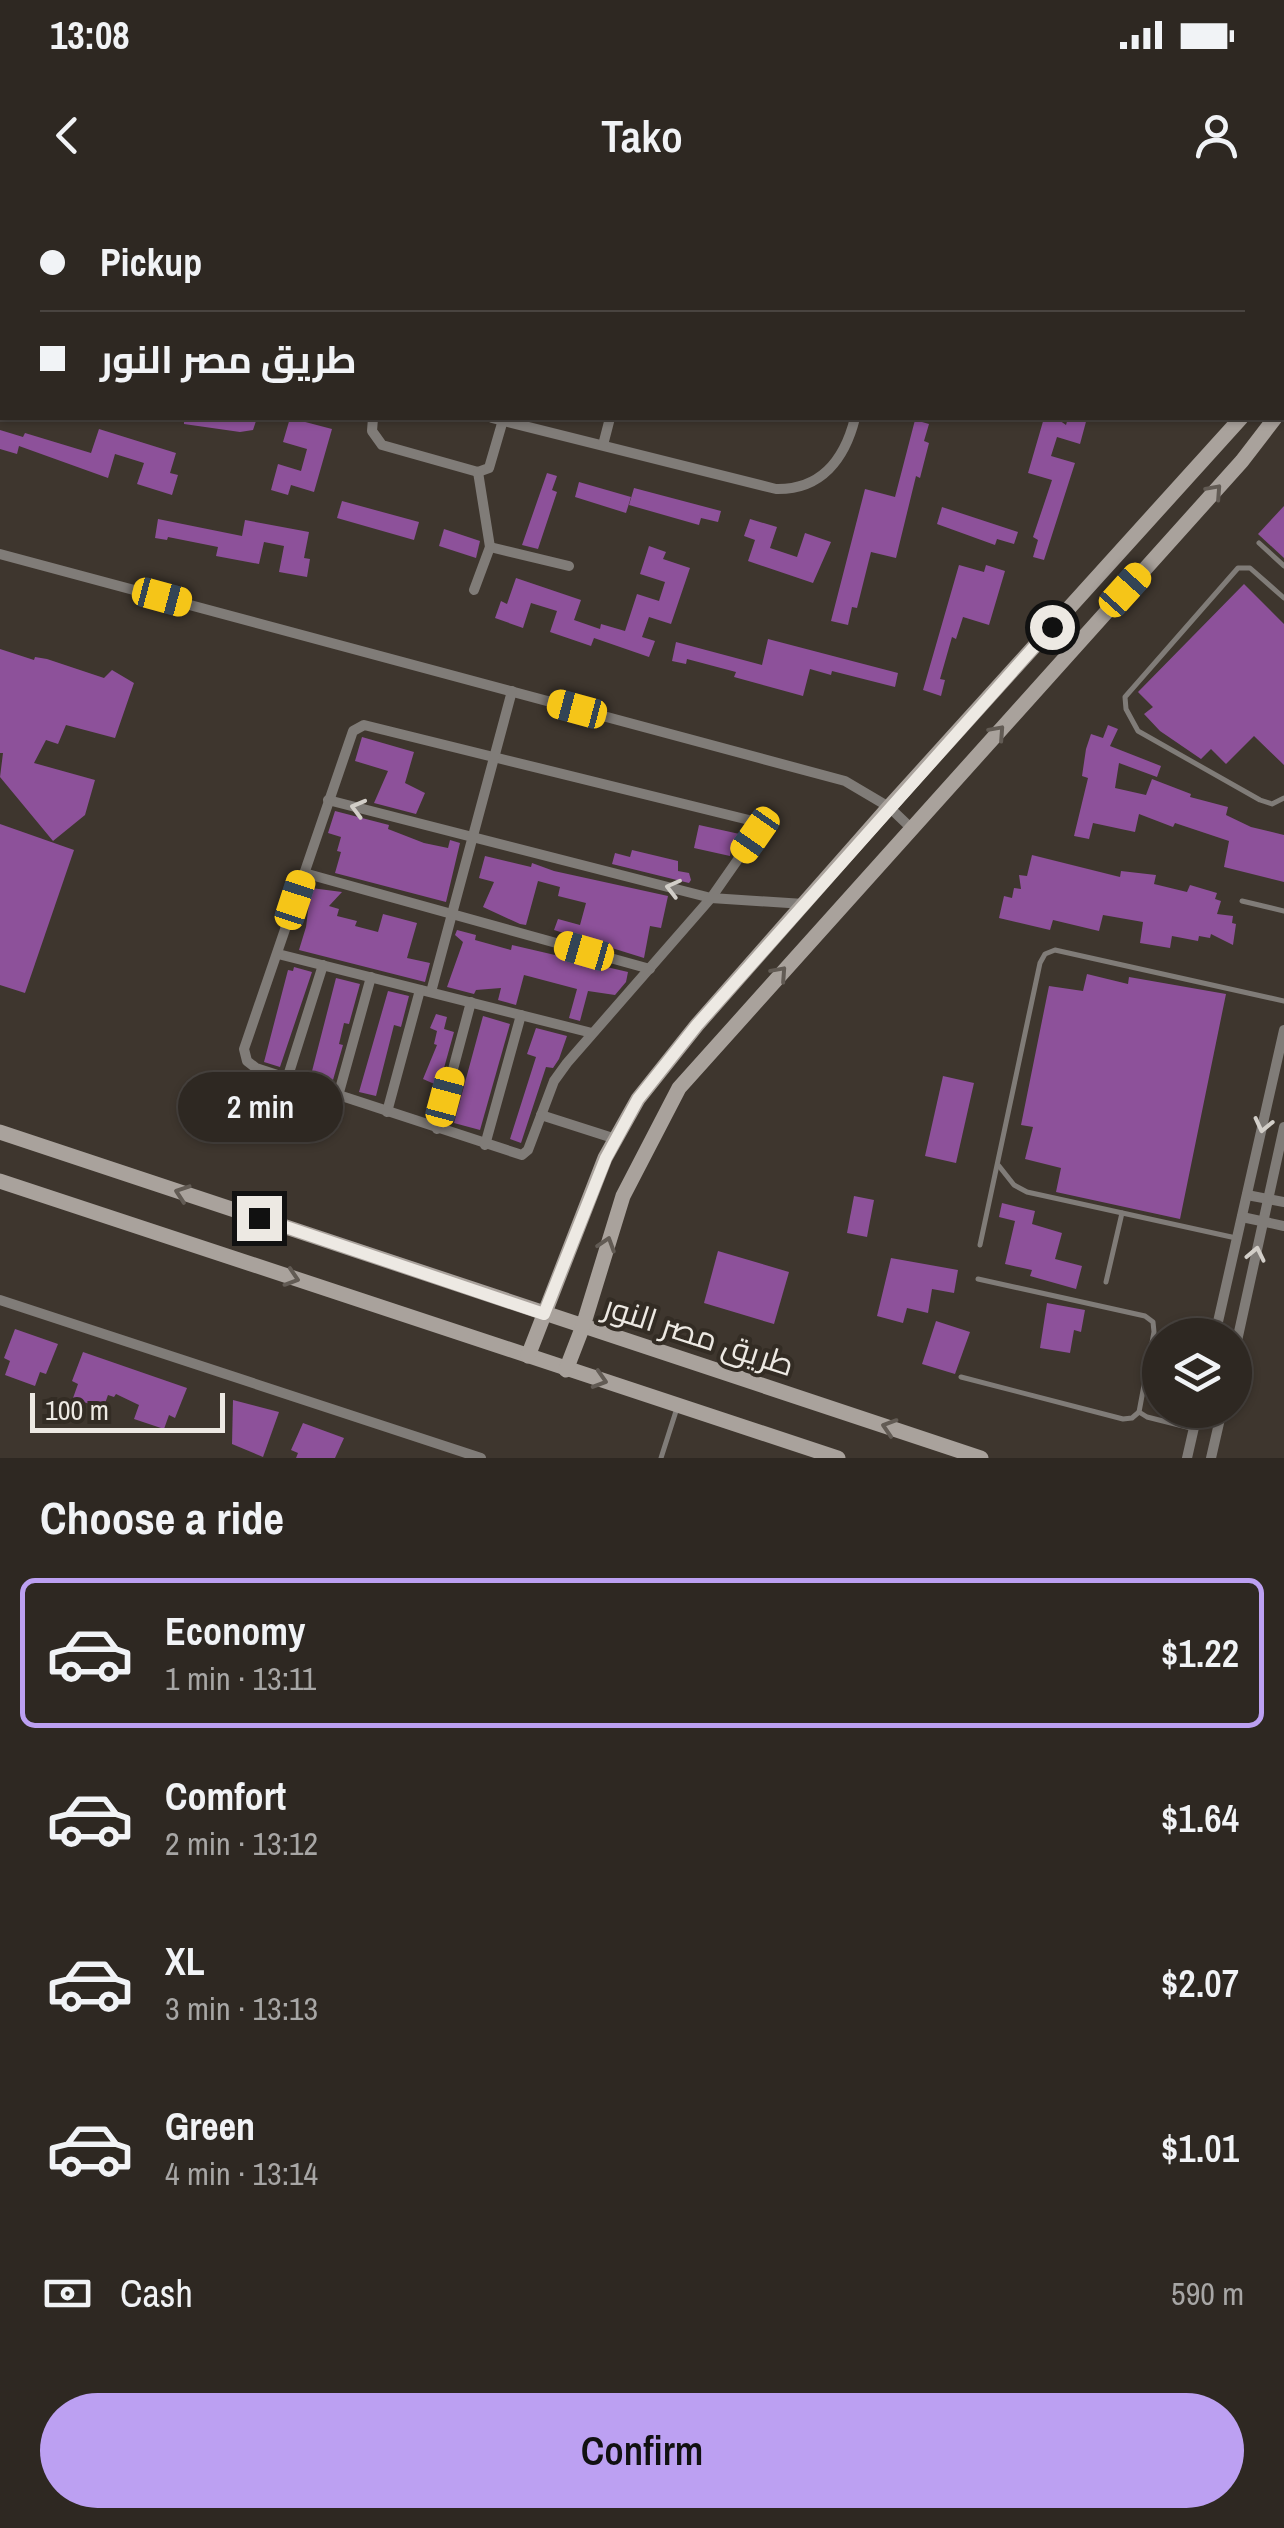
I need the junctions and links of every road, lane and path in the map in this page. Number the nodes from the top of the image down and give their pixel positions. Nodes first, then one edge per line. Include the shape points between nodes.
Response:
1 (373, 420) edge
2 (498, 420) edge
3 (502, 420) edge
4 (609, 420) edge
5 (854, 420) edge
6 (1239, 420) edge
7 (1273, 420) edge
8 (603, 445) junction
9 (478, 472) junction
10 (1259, 543) dead end
11 (490, 547) junction
12 (0, 554) edge
13 (569, 566) dead end
14 (1284, 566) edge
15 (474, 590) dead end
16 (1284, 598) edge
17 (512, 691) junction
18 (494, 758) junction
19 (1284, 798) edge
20 (328, 800) junction
21 (889, 807) junction
22 (911, 828) junction
23 (473, 838) junction
24 (304, 873) junction
25 (711, 898) junction
26 (1242, 900) dead end
27 (804, 904) junction
28 (1284, 910) edge
29 (452, 914) junction
30 (278, 954) junction
31 (323, 965) junction
32 (650, 969) junction
33 (371, 977) junction
34 (426, 991) junction
35 (1284, 1001) edge
36 (471, 1002) junction
37 (521, 1015) junction
38 (1284, 1030) edge
39 (592, 1033) junction
40 (287, 1079) junction
41 (338, 1096) junction
42 (387, 1112) junction
43 (541, 1115) junction
44 (1284, 1127) edge
45 (437, 1129) junction
46 (0, 1132) edge
47 (616, 1139) junction
48 (485, 1145) junction
49 (997, 1163) junction
50 (0, 1181) edge
51 (1247, 1195) junction
52 (1268, 1199) junction
53 (1284, 1202) edge
54 (1122, 1213) junction
55 (1242, 1217) junction
56 (1263, 1221) junction
57 (1284, 1226) edge
58 (1237, 1238) junction
59 (980, 1245) dead end
60 (978, 1279) dead end
61 (1106, 1282) dead end
62 (0, 1300) edge
63 (544, 1314) junction
64 (1219, 1318) edge
65 (1242, 1318) edge
66 (583, 1326) junction
67 (528, 1356) junction
68 (566, 1370) junction
69 (961, 1377) dead end
70 (678, 1406) junction
71 (1139, 1412) junction
72 (1142, 1414) edge
73 (1194, 1428) edge
74 (1218, 1428) edge
75 (481, 1458) edge
76 (660, 1458) edge
77 (838, 1458) edge
78 (982, 1458) edge
79 (1187, 1458) edge
80 (1211, 1458) edge

1 - 9 street via 382,445
2 - 9 street via 489,468
3 - 8 street
4 - 8 street
5 - 8 street via 837,463 790,489
6 - 21 street
22 -> 7 street
9 - 11 street
10 - 14 lane
11 - 13 street
11 - 15 street
12 - 17 street
16 - 19 lane via 1250,568 1234,570 1125,697 1130,721 1148,738 1260,800
17 - 18 street
17 - 21 street via 845,781
18 - 20 street via 358,726
18 - 23 street
18 - 25 street via 749,820 755,835
23 -> 20 street
20 - 24 street
21 - 22 street
21 - 27 street
66 -> 22 street via 623,1196 679,1088
25 -> 23 street
23 - 29 street
24 - 29 street
24 - 30 street
25 - 27 street
25 - 32 street
26 - 28 lane
27 - 47 street via 697,1025 638,1099
29 - 32 street
29 - 34 street
30 - 31 street
30 - 40 street via 244,1049 256,1068
31 - 33 street
31 - 40 street
32 - 39 street
33 - 34 street
33 - 41 street
34 - 36 street
34 - 42 street
35 - 49 lane via 1050,951 1040,963
36 - 37 street
36 - 45 street
37 - 39 street
37 - 48 street
38 -> 51 street
39 - 43 street via 554,1081
40 - 41 street
41 - 42 street
42 - 45 street
43 - 47 street
43 - 48 street via 522,1155
44 - 52 street
45 - 48 street
63 -> 46 street, طريق مصر النور
47 - 63 street
49 - 54 lane via 1027,1192
49 - 59 lane
50 -> 67 street
51 - 52 street
51 - 55 street
52 - 53 street
52 - 56 street
54 - 58 lane
54 - 61 lane
55 - 56 street
55 - 58 street
56 - 57 street
65 -> 56 street
58 - 64 street
60 - 71 lane via 1145,1316 1154,1332
62 - 75 street
63 - 66 street, طريق مصر النور
63 - 67 street
66 - 68 street
78 -> 66 street, طريق مصر النور
67 - 68 street
68 -> 70 street
69 - 71 lane via 1123,1419
70 - 76 lane
70 - 77 street
71 - 72 lane
73 - 79 street
74 - 80 street

